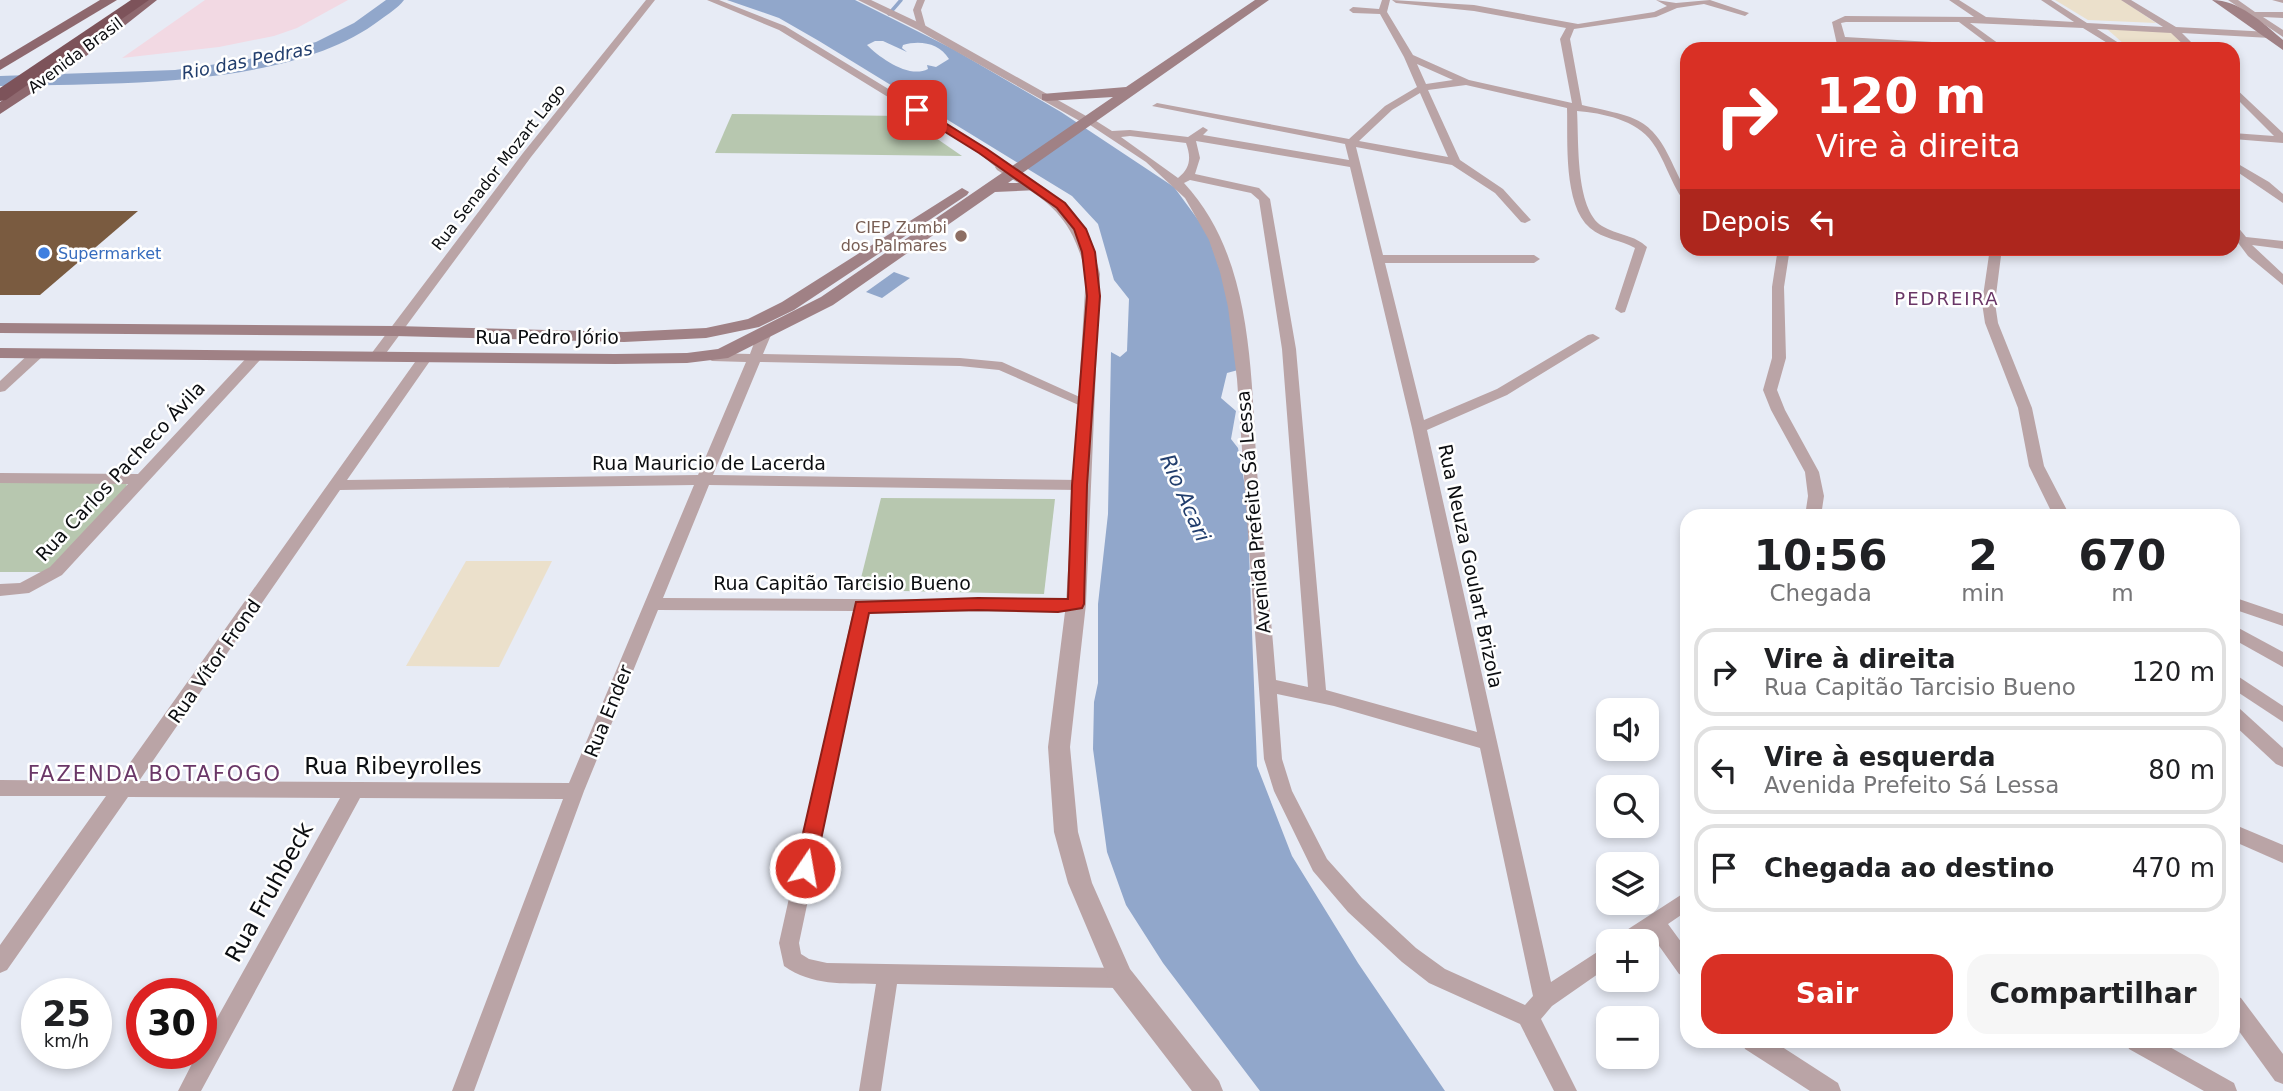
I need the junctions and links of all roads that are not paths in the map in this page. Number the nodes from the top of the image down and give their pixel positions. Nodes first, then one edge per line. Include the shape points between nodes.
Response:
1 (110, 0) edge
2 (119, 0) edge
3 (141, 0) edge
4 (150, 0) edge
5 (651, 0) edge
6 (710, 0) edge
7 (863, 0) edge
8 (921, 0) edge
9 (1264, 0) edge
10 (1386, 0) edge
11 (1396, 0) edge
12 (1660, 0) edge
13 (1952, 0) edge
14 (2045, 0) edge
15 (2125, 0) edge
16 (2218, 0) edge
17 (2232, 0) edge
18 (2276, 0) edge
19 (2283, 0) edge
20 (1246, 6) edge
21 (1675, 6) junction
22 (1353, 10) dead end
23 (1383, 12) junction
24 (1745, 13) dead end
25 (2256, 14) junction
26 (2283, 15) edge
27 (1960, 19) junction
28 (1984, 20) junction
29 (2085, 24) junction
30 (1571, 27) junction
31 (922, 28) junction
32 (2173, 29) junction
33 (2277, 34) edge
34 (1842, 42) edge
35 (1991, 42) edge
36 (2112, 42) edge
37 (2186, 42) edge
38 (2283, 46) edge
39 (1409, 57) junction
40 (3, 69) edge
41 (1466, 82) junction
42 (1421, 88) junction
43 (1129, 91) junction
44 (4, 93) edge
45 (2240, 96) edge
46 (1047, 97) junction
47 (2240, 102) edge
48 (2248, 104) junction
49 (1157, 106) dead end
50 (1575, 107) junction
51 (0, 109) edge
52 (1214, 117) junction
53 (1087, 120) junction
54 (1110, 134) junction
55 (2240, 137) edge
56 (1194, 138) junction
57 (2263, 140) junction
58 (2283, 140) edge
59 (1350, 144) junction
60 (2283, 152) edge
61 (1455, 162) junction
62 (1354, 164) junction
63 (1011, 168) junction
64 (2240, 168) edge
65 (1184, 179) junction
66 (1033, 187) junction
67 (994, 188) junction
68 (1680, 189) edge
69 (2283, 200) edge
70 (1525, 220) dead end
71 (2240, 237) edge
72 (2242, 240) junction
73 (2283, 245) edge
74 (1783, 256) edge
75 (1997, 256) edge
76 (1378, 259) junction
77 (1534, 260) dead end
78 (2283, 281) edge
79 (1620, 309) dead end
80 (0, 328) edge
81 (153, 329) junction
82 (395, 331) junction
83 (764, 335) junction
84 (624, 337) junction
85 (1593, 338) dead end
86 (0, 354) edge
87 (38, 354) junction
88 (123, 355) junction
89 (256, 356) junction
90 (376, 357) junction
91 (712, 357) junction
92 (425, 358) junction
93 (615, 359) junction
94 (754, 359) junction
95 (0, 388) edge
96 (1086, 403) junction
97 (1419, 428) junction
98 (0, 478) edge
99 (138, 479) junction
100 (705, 480) junction
101 (337, 485) junction
102 (1080, 485) junction
103 (1814, 509) edge
104 (2058, 509) edge
105 (0, 590) edge
106 (651, 604) junction
107 (1076, 604) junction
108 (2240, 605) edge
109 (862, 607) junction
110 (2283, 620) edge
111 (2240, 635) edge
112 (2283, 660) edge
113 (1268, 685) junction
114 (2240, 685) edge
115 (1318, 696) junction
116 (2283, 715) edge
117 (2240, 719) edge
118 (1488, 743) junction
119 (2283, 759) edge
120 (0, 788) edge
121 (125, 788) junction
122 (354, 791) junction
123 (575, 791) junction
124 (2240, 835) edge
125 (2283, 854) edge
126 (1680, 905) edge
127 (1655, 923) junction
128 (1646, 929) edge
129 (1680, 957) edge
130 (0, 963) edge
131 (1596, 963) edge
132 (888, 973) junction
133 (1121, 978) junction
134 (1544, 999) junction
135 (2240, 1015) edge
136 (1528, 1017) junction
137 (1764, 1048) edge
138 (2149, 1048) edge
139 (2283, 1073) edge
140 (189, 1091) edge
141 (463, 1091) edge
142 (870, 1091) edge
143 (1209, 1091) edge
144 (1566, 1091) edge
145 (1830, 1091) edge
146 (2226, 1091) edge

1 - 40 main road, Avenida Brasil
2 - 40 highway, Avenida Brasil
3 - 44 highway, Avenida Brasil
4 - 51 main road, Avenida Brasil
5 - 82 street, Rua Senador Mozart Lago
6 - 63 street via 782,28
7 - 31 street, Avenida Prefeito Sá Lessa
8 - 31 street via 917,10
9 - 20 main road
10 - 23 street
11 - 30 street via 1497,12
12 - 21 street
13 - 28 street
14 - 29 street
15 - 32 street
16 - 33 main road
17 - 25 street
18 - 19 street
20 - 43 main road
21 - 24 street via 1699,1
21 - 30 street via 1656,14
22 - 23 street
23 - 39 street
25 - 26 street
25 - 33 street
27 - 28 street
27 - 34 street via 1845,19 1836,22
27 - 35 street
28 - 29 street
29 - 32 street
29 - 36 street
30 - 50 street via 1564,39
31 - 46 street, Avenida Prefeito Sá Lessa
32 - 33 street
32 - 37 street
33 - 38 main road
39 - 41 street
39 - 42 street
41 - 42 street
41 - 50 street
42 - 59 street via 1402,95
42 - 61 street
43 - 46 main road
43 - 53 main road
45 - 48 street
46 - 53 street, Avenida Prefeito Sá Lessa
47 - 48 street
48 - 58 street
49 - 52 street
50 - 68 street via 1628,119 1650,131 1663,148
50 - 79 street via 1576,179 1585,216 1599,229 1641,247
52 - 56 street
52 - 59 street
53 - 54 street, Avenida Prefeito Sá Lessa
53 - 63 main road
54 - 56 street
54 - 65 street, Avenida Prefeito Sá Lessa
55 - 57 street
56 - 62 street
56 - 65 street via 1196,162
57 - 58 street
57 - 60 street
59 - 61 street
59 - 62 street, Rua Neuza Goulart Brizola
61 - 70 street via 1499,191
62 - 76 street, Rua Neuza Goulart Brizola
63 - 66 street
63 - 67 main road
63 - 84 main road, Rua Pedro Jório via 788,306 752,323 706,333
64 - 69 street
65 - 113 street, Avenida Prefeito Sá Lessa via 1217,240 1232,289
65 - 115 street via 1255,190 1264,199 1289,349
66 - 67 main road
66 - 96 street via 1072,216 1088,252 1093,296
67 - 83 main road via 827,301
71 - 72 street
72 - 73 street
72 - 78 street
74 - 103 street via 1778,287 1779,349 1770,390 1812,472
75 - 104 street via 1989,293 1991,319 2026,410 2033,456
76 - 77 street
76 - 97 street, Rua Neuza Goulart Brizola
80 - 81 main road, Rua Pedro Jório
81 - 82 main road, Rua Pedro Jório
81 - 88 main road
82 - 84 main road, Rua Pedro Jório
82 - 90 street, Rua Senador Mozart Lago
83 - 91 main road
83 - 94 street, Rua Ender
84 - 93 main road
85 - 97 street via 1502,392
86 - 87 main road, Rua Pedro Jório
87 - 88 main road, Rua Pedro Jório
87 - 95 street
88 - 89 main road, Rua Pedro Jório
89 - 90 main road, Rua Pedro Jório
89 - 99 street, Rua Carlos Pacheco Ávila
90 - 92 main road, Rua Pedro Jório
91 - 93 main road, Rua Pedro Jório
91 - 94 street, Rua Pedro Jório
92 - 93 main road, Rua Pedro Jório
92 - 101 street, Rua Vítor Frond
94 - 96 street, Rua Pedro Jório via 1002,366
94 - 100 street, Rua Ender
96 - 102 street
97 - 118 street, Rua Neuza Goulart Brizola
98 - 99 street
99 - 105 street, Rua Carlos Pacheco Ávila via 56,571 23,589
100 - 101 street, Rua Mauricio de Lacerda
100 - 102 street, Rua Mauricio de Lacerda
100 - 106 street, Rua Ender
101 - 121 street, Rua Vítor Frond
102 - 107 street
106 - 109 street, Rua Capitão Tarcisio Bueno
106 - 123 street, Rua Ender
107 - 109 street, Rua Capitão Tarcisio Bueno
107 - 133 street via 1059,747 1066,832 1080,883
108 - 110 street
109 - 132 street via 789,943 792,959 804,968 827,973
111 - 112 street
113 - 115 street
113 - 136 street, Avenida Prefeito Sá Lessa via 1273,759 1288,803 1320,865 1364,913 1437,976
114 - 116 street
115 - 118 street
117 - 119 street
118 - 134 street, Rua Neuza Goulart Brizola
120 - 121 street, Rua Ribeyrolles
121 - 122 street, Rua Ribeyrolles
121 - 130 street, Rua Vítor Frond
122 - 123 street, Rua Ribeyrolles
122 - 140 street, Rua Fruhbeck
123 - 141 street, Rua Ender
124 - 125 street
126 - 127 street
127 - 128 street
127 - 129 street
131 - 134 street
132 - 133 street
132 - 142 street
133 - 143 street
134 - 136 street
135 - 139 street
136 - 144 street
137 - 145 street
138 - 146 street

